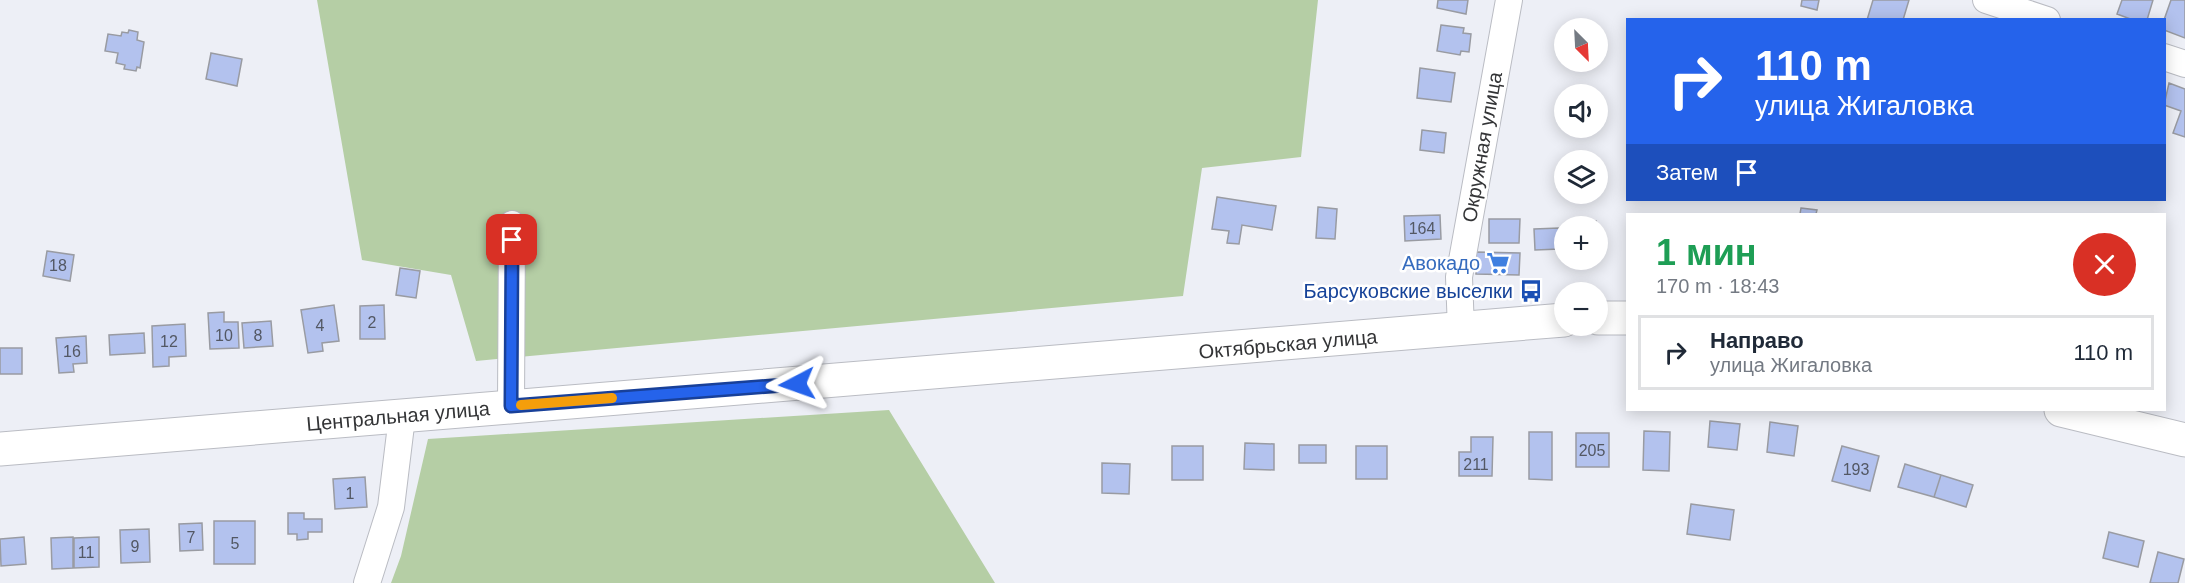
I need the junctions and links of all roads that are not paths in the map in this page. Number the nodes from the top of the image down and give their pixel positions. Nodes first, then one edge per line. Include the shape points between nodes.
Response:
1 (1509, 0) edge
2 (1986, 0) edge
3 (2041, 18) edge
4 (2166, 58) edge
5 (2185, 64) edge
6 (512, 224) dead end
7 (1608, 318) edge
8 (1626, 318) edge
9 (1554, 321) edge
10 (1461, 330) junction
11 (1011, 367) joint
12 (511, 406) junction
13 (2065, 411) edge
14 (402, 417) junction
15 (2185, 440) edge
16 (0, 449) edge
17 (367, 583) edge

1 - 10 street, Окружная улица via 1459,277
2 - 3 street
4 - 5 street
6 - 12 street
7 - 8 main road
9 - 10 main road, Октябрьская улица
10 - 11 main road, Октябрьская улица
11 - 12 main road, Центральная улица
12 - 14 main road, Центральная улица
13 - 15 main road
14 - 16 main road, Центральная улица
14 - 17 street via 391,507

